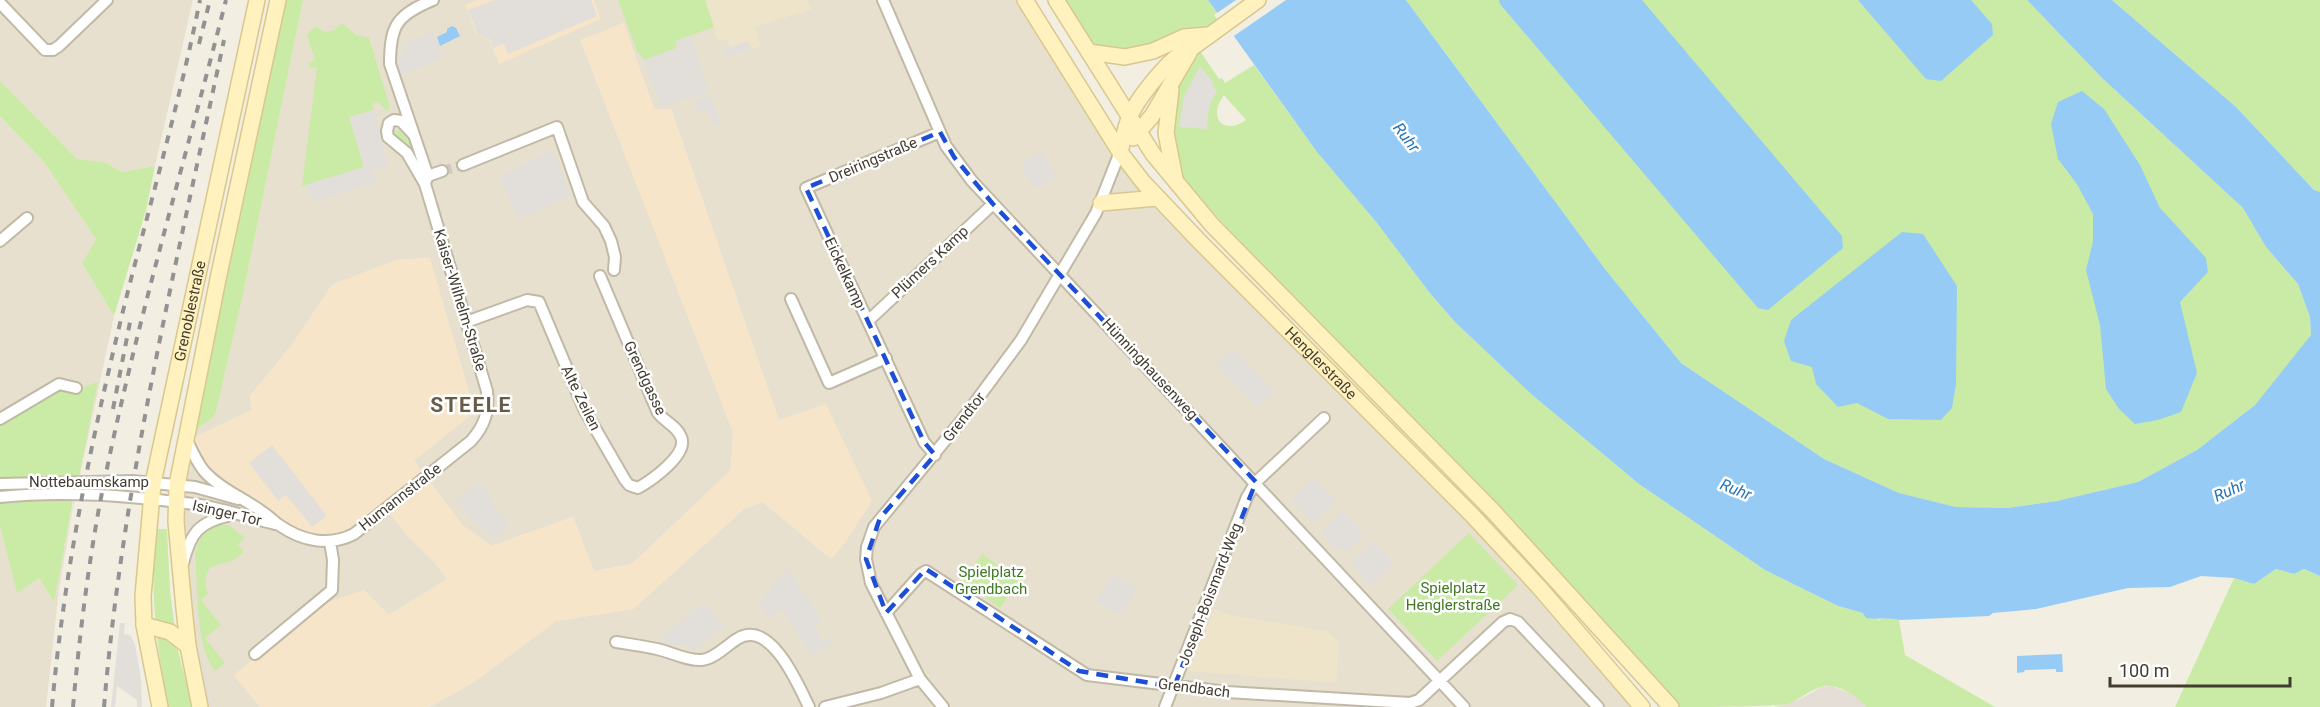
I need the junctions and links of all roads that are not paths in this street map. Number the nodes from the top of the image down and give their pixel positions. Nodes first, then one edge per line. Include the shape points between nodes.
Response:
1 (107, 0) edge
2 (257, 0) edge
3 (278, 0) edge
4 (433, 0) edge
5 (883, 0) edge
6 (1026, 0) edge
7 (1056, 0) edge
8 (1258, 0) edge
9 (0, 3) edge
10 (1213, 31) junction
11 (1192, 48) junction
12 (1089, 52) junction
13 (1171, 84) junction
14 (1104, 127) junction
15 (1131, 127) junction
16 (940, 132) junction
17 (414, 135) junction
18 (1120, 152) junction
19 (463, 165) tunnel mouth
20 (442, 171) tunnel mouth
21 (427, 180) junction
22 (1176, 182) junction
23 (806, 188) joint
24 (1157, 198) junction
25 (1101, 203) junction
26 (993, 204) junction
27 (27, 218) dead end
28 (0, 241) edge
29 (614, 270) dead end
30 (600, 276) dead end
31 (1059, 276) junction
32 (791, 299) dead end
33 (868, 321) junction
34 (466, 322) junction
35 (885, 358) junction
36 (76, 388) dead end
37 (487, 417) joint
38 (0, 418) edge
39 (1324, 418) dead end
40 (186, 437) junction
41 (935, 455) junction
42 (1256, 482) junction
43 (153, 483) junction
44 (0, 484) edge
45 (177, 485) junction
46 (633, 487) joint
47 (0, 497) edge
48 (151, 500) junction
49 (244, 501) junction
50 (176, 503) junction
51 (235, 514) junction
52 (278, 525) junction
53 (330, 542) junction
54 (180, 572) junction
55 (886, 613) junction
56 (144, 625) junction
57 (616, 642) dead end
58 (188, 646) junction
59 (256, 649) dead end
60 (920, 679) junction
61 (1440, 681) junction
62 (1174, 687) junction
63 (160, 707) edge
64 (200, 707) edge
65 (808, 707) edge
66 (825, 707) edge
67 (943, 707) edge
68 (1165, 707) edge
69 (1464, 707) edge
70 (1598, 707) edge
71 (1642, 707) edge
72 (1671, 707) edge

1 - 9 street via 53,50 45,50
2 - 43 main road, Grenoblestraße
3 - 40 main road, Grenoblestraße
4 - 17 street, Kaiser-Wilhelm-Straße via 411,9 394,29 390,45 390,64
5 - 16 street, Hünninghausenweg
6 - 14 main road, Henglerstraße
7 - 12 main road, Henglerstraße
8 - 10 main road
10 - 11 main road
10 - 12 main road via 1125,57
11 - 13 main road
11 - 15 main road via 1164,70 1142,95
12 - 15 main road, Henglerstraße
13 - 15 main road via 1152,116
13 - 22 main road via 1166,133
14 - 15 main road
14 - 18 main road, Henglerstraße
15 - 18 main road
15 - 22 main road, Henglerstraße
16 - 23 street, Dreiringstraße
16 - 26 street, Hünninghausenweg via 954,157
17 - 21 street, Kaiser-Wilhelm-Straße
17 - 21 street, Kaiser-Wilhelm-Straße via 401,121 389,123 388,137 407,153
18 - 24 main road, Henglerstraße
18 - 25 street, Grendtor
19 - 29 street via 557,127 584,202 611,241
20 - 21 street
21 - 34 street, Kaiser-Wilhelm-Straße
22 - 72 main road, Henglerstraße via 1212,225 1492,510
23 - 33 street, Eickelkamp
24 - 25 main road
24 - 71 main road, Henglerstraße via 1472,515
25 - 31 street, Grendtor
26 - 31 street, Hünninghausenweg
26 - 33 street, Plümers Kamp
27 - 28 street
30 - 46 street, Grendgasse via 658,413 683,441 676,458 643,485
31 - 41 street, Grendtor via 1021,340
31 - 42 street, Hünninghausenweg
32 - 35 street via 829,383
33 - 35 street, Eickelkamp
34 - 37 street, Kaiser-Wilhelm-Straße via 487,391
34 - 46 street, Alte Zeilen via 527,300 539,302 584,409 625,480
35 - 41 street, Eickelkamp via 924,442
36 - 38 street via 59,384
37 - 53 street, Humannstraße via 481,430 448,460 354,534
39 - 42 street
40 - 45 main road, Grenoblestraße
40 - 49 street, Isinger Tor via 205,472
41 - 55 street, Grendtor via 880,518 867,547 867,572
42 - 61 street, Hünninghausenweg
42 - 62 street, Joseph-Boismard-Weg
43 - 44 street, Nottebaumskamp
43 - 45 street, Nottebaumskamp
43 - 48 main road, Grenoblestraße
45 - 49 street, Isinger Tor
45 - 50 main road, Grenoblestraße
47 - 48 street, Nottebaumskamp via 69,493
48 - 50 street, Nottebaumskamp
48 - 56 main road, Grenoblestraße
49 - 52 street, Isinger Tor
50 - 51 street, Isinger Tor
50 - 54 main road, Grenoblestraße
51 - 52 street, Isinger Tor
51 - 54 street, Grenoblestraße via 210,519 197,530 186,549
52 - 53 street, Isinger Tor via 310,539
53 - 59 street via 332,590
54 - 58 main road, Grenoblestraße
55 - 60 street, Grendtor
55 - 62 street, Grendbach via 927,571 1087,675
56 - 58 main road via 170,632
56 - 63 main road, Grenoblestraße
57 - 65 street via 706,660 743,636 756,635 770,643
58 - 64 main road, Grenoblestraße
60 - 66 street
60 - 67 street, Grendtor
61 - 62 street, Grendbach via 1410,703
61 - 69 street, Hünninghausenweg
61 - 70 street, Grendbach via 1510,619 1518,622
62 - 68 street, Joseph-Boismard-Weg

